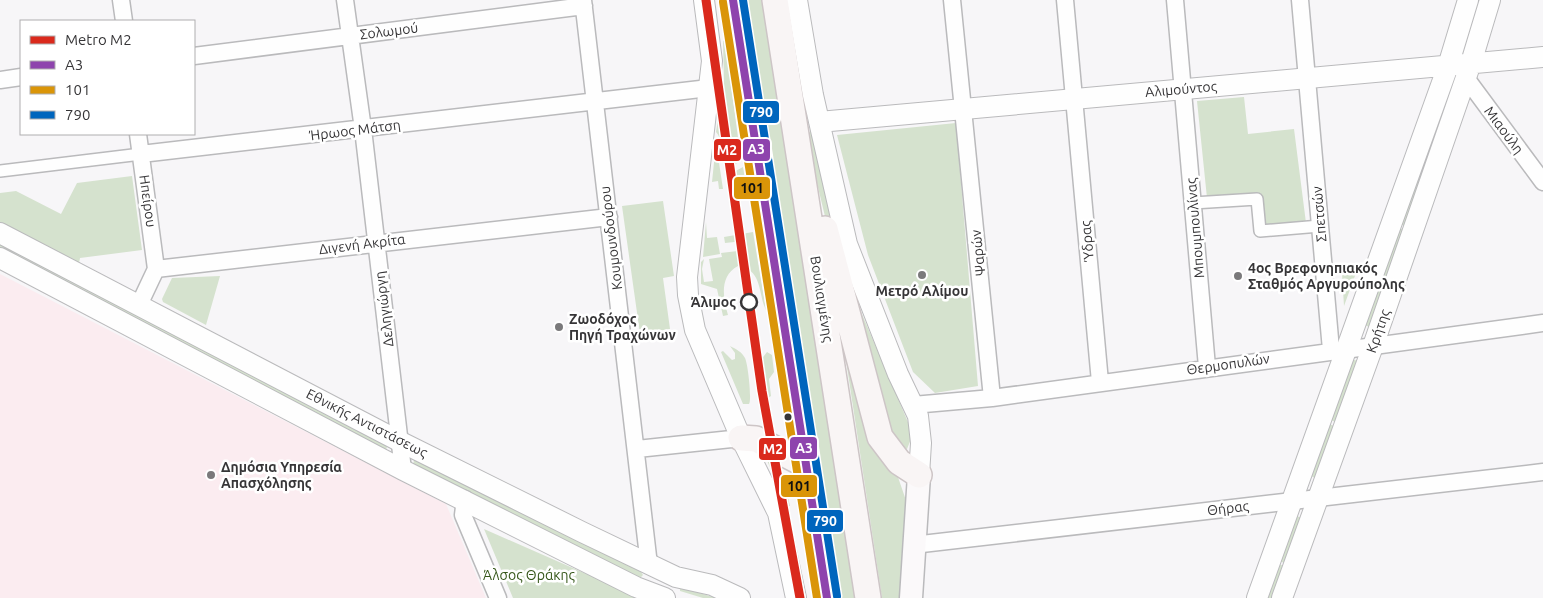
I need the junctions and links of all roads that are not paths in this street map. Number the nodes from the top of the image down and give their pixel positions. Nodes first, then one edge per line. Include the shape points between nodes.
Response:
1 (121, 0) edge
2 (345, 0) edge
3 (704, 0) edge
4 (733, 0) edge
5 (775, 0) edge
6 (798, 0) edge
7 (952, 0) edge
8 (1065, 0) edge
9 (1175, 0) edge
10 (1300, 0) edge
11 (1468, 0) edge
12 (1490, 0) edge
13 (584, 3) edge
14 (124, 20) edge
15 (349, 36) junction
16 (195, 56) edge
17 (1543, 57) edge
18 (1448, 66) junction
19 (1468, 70) junction
20 (20, 78) edge
21 (1307, 78) junction
22 (0, 80) edge
23 (709, 88) junction
24 (1183, 89) junction
25 (1074, 99) junction
26 (595, 101) junction
27 (964, 109) junction
28 (819, 122) junction
29 (363, 129) junction
30 (138, 135) edge
31 (798, 146) junction
32 (141, 154) junction
33 (0, 171) edge
34 (1543, 182) edge
35 (1193, 203) junction
36 (609, 216) junction
37 (1320, 226) junction
38 (0, 233) edge
39 (376, 242) junction
40 (0, 258) edge
41 (156, 269) junction
42 (139, 305) junction
43 (1543, 323) edge
44 (1373, 346) junction
45 (1339, 349) junction
46 (1207, 367) junction
47 (1100, 382) junction
48 (992, 398) junction
49 (913, 405) junction
50 (741, 438) junction
51 (399, 441) junction
52 (636, 449) junction
53 (806, 465) junction
54 (403, 470) junction
55 (1543, 472) edge
56 (919, 475) junction
57 (1317, 498) junction
58 (464, 499) junction
59 (1292, 501) junction
60 (913, 545) junction
61 (649, 565) junction
62 (676, 577) junction
63 (498, 598) edge
64 (665, 598) edge
65 (671, 598) edge
66 (740, 598) edge
67 (796, 598) edge
68 (827, 598) edge
69 (868, 598) edge
70 (911, 598) edge
71 (1257, 598) edge
72 (1282, 598) edge

1 - 14 street
2 - 15 street, Δεληγιώργη
3 - 23 street via 712,61
4 - 53 main road
5 - 31 main road, Βουλιαγμένης
6 - 28 street
7 - 27 street, Ψαρών
8 - 25 street, Ύδρας
9 - 24 street, Μπουμπουλίνας
10 - 21 street, Σπετσών
11 - 18 street, Κρήτης
12 - 19 street, Κρήτης
13 - 15 street, Σολωμού
13 - 26 street, Κουμουνδούρου
15 - 16 street, Σολωμού
15 - 29 street, Δεληγιώργη
17 - 19 street, Αλιμούντος
18 - 19 street, Αλιμούντος
18 - 21 street, Αλιμούντος
18 - 45 street, Κρήτης
19 - 34 street, Μιαούλη
19 - 44 street, Κρήτης
20 - 22 street
21 - 24 street, Αλιμούντος
21 - 37 street, Σπετσών
23 - 26 street, Ήρωος Μάτση
23 - 50 street via 687,277 688,295 695,330
24 - 25 street, Αλιμούντος
24 - 35 street, Μπουμπουλίνας
25 - 27 street, Αλιμούντος
25 - 47 street, Ύδρας
26 - 29 street, Ήρωος Μάτση
26 - 36 street, Κουμουνδούρου
27 - 28 street, Αλιμούντος
27 - 48 street, Ψαρών
28 - 49 street via 854,265
29 - 32 street, Ήρωος Μάτση
29 - 39 street, Δεληγιώργη
30 - 32 street, Ηπείρου
31 - 56 main road via 829,244 880,437 899,462
31 - 69 main road, Βουλιαγμένης
32 - 33 street, Ήρωος Μάτση
32 - 41 street, Ηπείρου
35 - 37 street via 1257,199 1260,231
35 - 46 street, Μπουμπουλίνας
36 - 39 street, Διγενή Ακρίτα
36 - 52 street, Κουμουνδούρου
37 - 45 street, Σπετσών
38 - 42 street, Εθνικής Αντιστάσεως
39 - 41 street, Διγενή Ακρίτα
39 - 51 street, Δεληγιώργη
40 - 54 street, Εθνικής Αντιστάσεως
41 - 42 street
42 - 51 street, Εθνικής Αντιστάσεως
43 - 44 street, Θερμοπυλών
44 - 45 street, Θερμοπυλών
44 - 57 street, Κρήτης
45 - 46 street, Θερμοπυλών
45 - 59 street, Κρήτης
46 - 47 street, Θερμοπυλών
47 - 48 street, Θερμοπυλών
48 - 49 street, Θερμοπυλών
49 - 56 street via 921,429
50 - 52 street
50 - 53 main road via 756,439
50 - 67 street via 778,513
51 - 54 street, Δεληγιώργη
51 - 61 street, Εθνικής Αντιστάσεως
52 - 61 street, Κουμουνδούρου
53 - 68 main road
54 - 58 street, Εθνικής Αντιστάσεως
55 - 57 street, Θήρας
56 - 60 main road
57 - 59 street, Θήρας
57 - 72 street, Κρήτης
58 - 63 street via 463,515
58 - 64 street, Εθνικής Αντιστάσεως via 636,587
59 - 60 street, Θήρας
59 - 71 street, Κρήτης
60 - 70 main road
61 - 62 street, Εθνικής Αντιστάσεως
62 - 65 street
62 - 66 street, Εθνικής Αντιστάσεως via 712,585

